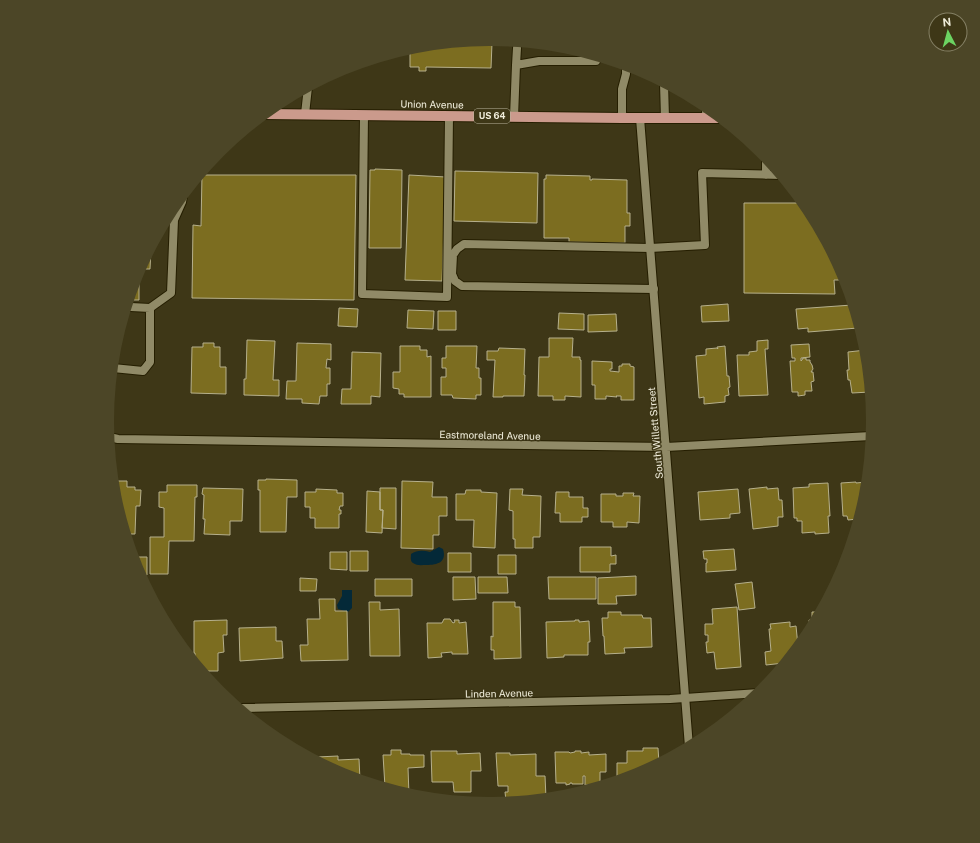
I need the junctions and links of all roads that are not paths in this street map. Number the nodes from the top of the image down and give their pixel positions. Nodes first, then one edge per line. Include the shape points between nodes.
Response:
1 (517, 48) dead end
2 (594, 61) edge
3 (516, 65) junction
4 (626, 72) edge
5 (664, 89) edge
6 (307, 93) edge
7 (274, 114) edge
8 (305, 114) junction
9 (706, 114) edge
10 (364, 115) junction
11 (450, 116) junction
12 (514, 117) junction
13 (622, 118) junction
14 (640, 118) junction
15 (665, 118) junction
16 (706, 118) junction
17 (711, 118) edge
18 (766, 167) edge
19 (766, 175) junction
20 (773, 175) edge
21 (175, 218) edge
22 (650, 248) junction
23 (654, 289) junction
24 (132, 307) edge
25 (150, 308) junction
26 (119, 369) edge
27 (865, 436) edge
28 (115, 438) edge
29 (666, 447) junction
30 (748, 695) edge
31 (686, 699) junction
32 (247, 708) edge
33 (689, 740) edge

1 - 3 street
2 - 3 street via 539,61
3 - 12 street
4 - 13 street via 622,90
5 - 15 street
6 - 8 street
7 - 8 main road, Union Avenue / US 64
8 - 10 main road, Union Avenue / US 64
9 - 16 street
10 - 11 main road, Union Avenue / US 64
10 - 11 street via 362,294 447,297
11 - 12 main road, Union Avenue / US 64
12 - 13 main road, Union Avenue / US 64
13 - 14 main road, Union Avenue / US 64
14 - 15 main road, Union Avenue / US 64
14 - 22 street, South Willett Street
15 - 16 main road, Union Avenue / US 64
16 - 17 main road, Union Avenue / US 64
18 - 19 street
19 - 20 street
19 - 22 street via 702,173 705,245
21 - 25 street via 171,293
22 - 23 street, South Willett Street
22 - 23 street via 464,244 453,255 452,274 456,282 462,286
23 - 29 street, South Willett Street
24 - 25 street
25 - 26 street via 150,362 143,371
27 - 29 street, Eastmoreland Avenue
28 - 29 street, Eastmoreland Avenue
29 - 31 street, South Willett Street
30 - 31 street, Linden Avenue
31 - 32 street, Linden Avenue
31 - 33 street, South Willett Street

